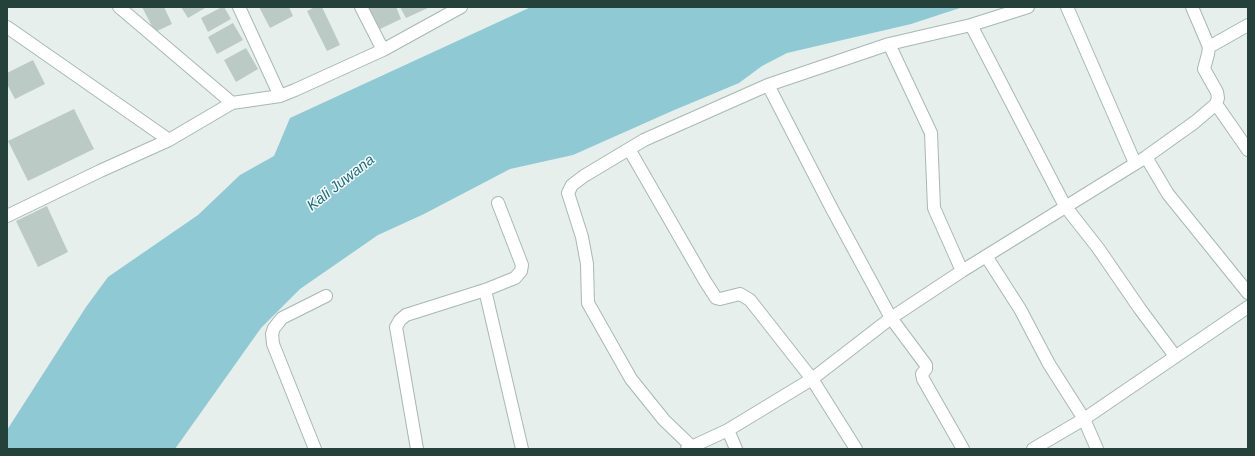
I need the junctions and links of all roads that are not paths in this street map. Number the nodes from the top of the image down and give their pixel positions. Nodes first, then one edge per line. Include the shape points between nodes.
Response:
1 (119, 7) edge
2 (239, 7) edge
3 (361, 7) edge
4 (461, 7) edge
5 (1028, 7) edge
6 (1067, 7) edge
7 (1192, 7) edge
8 (445, 10) edge
9 (971, 25) junction
10 (1248, 25) edge
11 (7, 27) edge
12 (890, 44) junction
13 (1209, 47) junction
14 (384, 50) junction
15 (768, 85) junction
16 (280, 96) junction
17 (232, 103) junction
18 (1212, 107) junction
19 (170, 140) junction
20 (629, 149) junction
21 (1248, 150) edge
22 (1146, 157) junction
23 (1135, 164) junction
24 (498, 203) dead end
25 (1065, 206) junction
26 (7, 216) edge
27 (986, 256) junction
28 (962, 270) junction
29 (485, 290) junction
30 (1248, 293) edge
31 (326, 296) dead end
32 (1248, 307) edge
33 (891, 318) junction
34 (1175, 356) junction
35 (812, 379) junction
36 (1084, 419) junction
37 (728, 430) junction
38 (689, 448) edge
39 (315, 449) edge
40 (417, 449) edge
41 (522, 449) edge
42 (736, 449) edge
43 (856, 449) edge
44 (963, 449) edge
45 (1033, 449) edge
46 (1097, 449) edge

1 - 17 street
2 - 16 street
3 - 14 street
4 - 8 street
5 - 9 street
6 - 23 street
7 - 13 street
8 - 14 street
9 - 12 street
9 - 25 street
10 - 13 street
11 - 19 street
12 - 15 street
12 - 28 street via 931,133 934,208
13 - 18 street via 1204,69 1218,98
14 - 16 street
15 - 20 street
15 - 33 street
16 - 17 street
17 - 19 street
18 - 21 street
18 - 22 street
19 - 26 street
20 - 35 street via 716,298 740,294 750,300
20 - 38 street via 584,176 572,185 568,193 582,236 587,264 588,303 631,379
22 - 23 street
22 - 30 street via 1168,194
23 - 25 street
24 - 29 street via 522,271 515,278
25 - 27 street
25 - 34 street
27 - 28 street
27 - 36 street
28 - 33 street
29 - 40 street via 406,315 396,327
29 - 41 street
31 - 39 street via 282,318 272,334 273,344
32 - 34 street
33 - 35 street
33 - 44 street via 924,362 926,369 922,374 923,379
34 - 36 street
35 - 37 street
35 - 43 street
36 - 45 street
36 - 46 street
37 - 38 street
37 - 42 street

